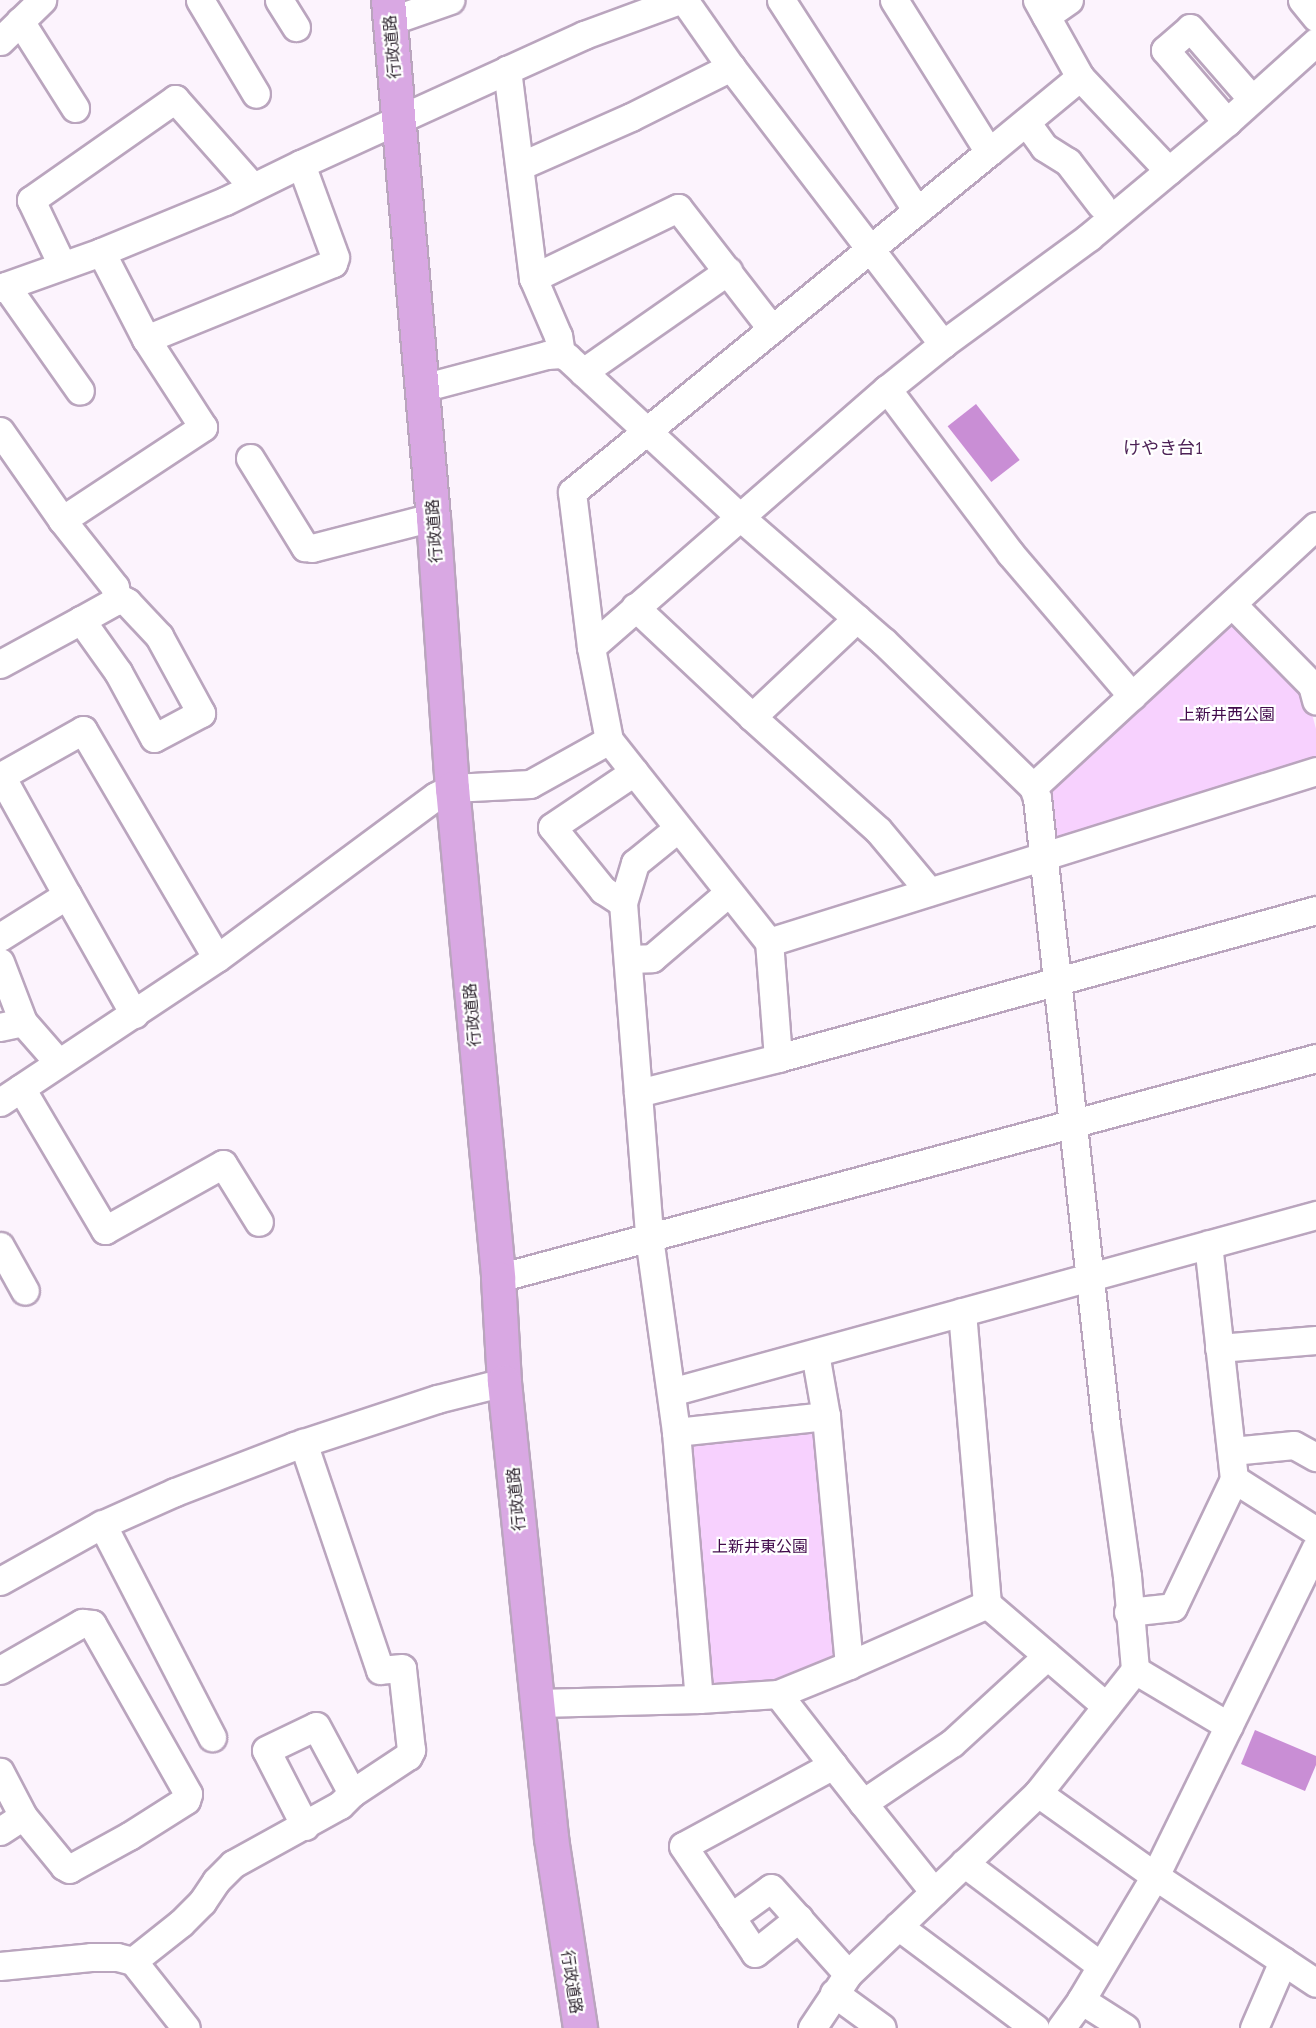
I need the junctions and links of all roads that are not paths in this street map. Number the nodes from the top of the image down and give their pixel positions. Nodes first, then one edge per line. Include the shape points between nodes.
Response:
1 (42, 0) edge
2 (200, 0) edge
3 (279, 0) edge
4 (450, 0) edge
5 (679, 0) edge
6 (684, 0) edge
7 (781, 0) edge
8 (894, 0) edge
9 (1069, 0) edge
10 (1302, 0) edge
11 (1042, 8) edge
12 (389, 10) edge
13 (1316, 17) edge
14 (20, 21) junction
15 (296, 27) dead end
16 (0, 41) edge
17 (1316, 42) edge
18 (731, 67) junction
19 (507, 70) junction
20 (1080, 77) junction
21 (256, 94) dead end
22 (1252, 99) junction
23 (75, 108) dead end
24 (398, 119) junction
25 (1026, 122) junction
26 (1227, 122) junction
27 (989, 152) junction
28 (301, 164) junction
29 (520, 166) junction
30 (1169, 171) junction
31 (252, 186) junction
32 (1101, 205) dead end
33 (917, 211) junction
34 (870, 250) junction
35 (101, 252) junction
36 (62, 266) junction
37 (728, 271) junction
38 (533, 278) junction
39 (3, 287) edge
40 (772, 329) junction
41 (147, 339) junction
42 (943, 344) junction
43 (561, 354) junction
44 (583, 372) junction
45 (422, 388) junction
46 (887, 389) junction
47 (80, 391) dead end
48 (0, 431) edge
49 (646, 431) junction
50 (250, 458) dead end
51 (739, 516) junction
52 (433, 517) junction
53 (62, 520) junction
54 (1316, 526) edge
55 (116, 596) junction
56 (1232, 604) junction
57 (635, 607) junction
58 (857, 618) junction
59 (81, 620) junction
60 (591, 647) junction
61 (0, 664) edge
62 (1132, 696) junction
63 (1316, 700) edge
64 (752, 717) junction
65 (609, 740) junction
66 (1316, 771) edge
67 (634, 772) junction
68 (1033, 787) junction
69 (452, 788) junction
70 (677, 829) junction
71 (1043, 857) junction
72 (929, 891) junction
73 (729, 893) junction
74 (67, 895) junction
75 (623, 903) junction
76 (1316, 910) edge
77 (0, 937) edge
78 (769, 942) junction
79 (217, 958) junction
80 (628, 959) junction
81 (0, 962) edge
82 (1057, 980) junction
83 (134, 1014) junction
84 (11, 1024) edge
85 (778, 1058) junction
86 (1316, 1058) edge
87 (58, 1062) junction
88 (638, 1094) junction
89 (11, 1095) edge
90 (1073, 1125) junction
91 (1316, 1215) edge
92 (259, 1222) dead end
93 (649, 1237) junction
94 (1208, 1244) junction
95 (0, 1246) edge
96 (1091, 1276) junction
97 (498, 1278) junction
98 (25, 1291) dead end
99 (962, 1312) junction
100 (1316, 1340) edge
101 (1220, 1348) junction
102 (815, 1353) junction
103 (504, 1382) junction
104 (671, 1392) junction
105 (826, 1416) junction
106 (676, 1431) junction
107 (303, 1443) junction
108 (1232, 1451) junction
109 (1316, 1457) edge
110 (1234, 1479) junction
111 (102, 1524) junction
112 (1316, 1531) edge
113 (1316, 1548) edge
114 (2, 1571) edge
115 (987, 1604) junction
116 (1128, 1612) junction
117 (1047, 1656) junction
118 (849, 1665) junction
119 (0, 1670) edge
120 (1135, 1670) junction
121 (778, 1694) junction
122 (699, 1699) junction
123 (538, 1703) junction
124 (1106, 1706) junction
125 (1229, 1726) junction
126 (212, 1737) dead end
127 (833, 1765) junction
128 (0, 1772) edge
129 (1038, 1792) junction
130 (352, 1793) junction
131 (863, 1803) junction
132 (23, 1816) junction
133 (304, 1826) junction
134 (0, 1831) edge
135 (964, 1863) junction
136 (1155, 1876) junction
137 (934, 1892) junction
138 (731, 1917) junction
139 (799, 1918) junction
140 (898, 1926) junction
141 (133, 1961) junction
142 (1283, 1961) junction
143 (0, 1966) edge
144 (1101, 1966) junction
145 (1316, 1983) edge
146 (841, 1984) junction
147 (1081, 2000) junction
148 (186, 2028) edge
149 (580, 2028) edge
150 (812, 2028) edge
151 (882, 2028) edge
152 (1035, 2028) edge
153 (1061, 2028) edge
154 (1125, 2028) edge
155 (1254, 2028) edge

1 - 14 street
2 - 21 street
3 - 15 street
4 - 12 street
5 - 19 street via 584,35
6 - 18 street
7 - 33 street
8 - 27 street
9 - 11 street
10 - 13 street
11 - 20 street
12 - 24 highway, 行政道路
14 - 16 street
14 - 23 street
17 - 22 street
18 - 29 street
18 - 34 street
19 - 24 street
19 - 29 street
20 - 25 street
20 - 30 street
22 - 26 street
22 - 26 street via 1190,28 1165,50
24 - 28 street
24 - 45 highway, 行政道路
25 - 27 street
25 - 32 street via 1044,147 1068,162
26 - 30 street
27 - 33 street
28 - 31 street
28 - 41 street via 333,263
29 - 38 street
30 - 42 street via 1089,237
31 - 35 street
31 - 36 street via 175,99 31,200
33 - 34 street
34 - 40 street
34 - 42 street
35 - 36 street
35 - 41 street
36 - 39 street
37 - 38 street via 678,208
37 - 40 street
37 - 44 street
38 - 43 street via 558,336
39 - 47 street
40 - 49 street
41 - 53 street via 203,427
42 - 46 street
43 - 44 street
43 - 45 street
44 - 49 street
45 - 52 highway, 行政道路
46 - 51 street
46 - 62 street via 1010,553
48 - 53 street
49 - 51 street
49 - 60 street via 572,492
50 - 52 street via 305,547
51 - 57 street
51 - 58 street
52 - 69 highway, 行政道路
53 - 55 street via 115,587
54 - 56 street
55 - 59 street via 113,602
55 - 59 street via 127,602 159,636 201,713 154,738 118,672
56 - 62 street
56 - 63 street via 1312,685
57 - 60 street
57 - 64 street
58 - 64 street
58 - 68 street
59 - 61 street
60 - 65 street
62 - 68 street
64 - 72 street via 878,830
65 - 67 street
65 - 69 street via 530,784
66 - 71 street
67 - 70 street
67 - 75 street via 552,827 603,890
68 - 71 street
69 - 79 street via 398,823
69 - 97 highway, 行政道路
70 - 73 street
70 - 75 street via 635,863
71 - 72 street
71 - 82 street
72 - 78 street
73 - 78 street
73 - 80 street via 652,958
74 - 77 street
74 - 79 street via 0,776 83,730
74 - 83 street
75 - 80 street
76 - 82 street
78 - 85 street
79 - 83 street
80 - 88 street
81 - 84 street
82 - 85 street
82 - 90 street
83 - 87 street
84 - 87 street
85 - 88 street
86 - 90 street
87 - 89 street
88 - 93 street
89 - 92 street via 105,1230 223,1164
90 - 93 street
90 - 96 street
91 - 94 street
93 - 97 street
93 - 104 street
94 - 96 street
94 - 101 street
95 - 98 street
96 - 99 street
96 - 116 street
97 - 103 highway, 行政道路
99 - 102 street
99 - 115 street
100 - 101 street
101 - 108 street
102 - 104 street
102 - 105 street
103 - 107 street via 437,1399
103 - 123 highway, 行政道路
104 - 106 street
105 - 106 street
105 - 118 street
106 - 122 street
107 - 111 street
107 - 130 street via 380,1670 402,1668 411,1750 408,1756
108 - 109 street via 1294,1445
108 - 110 street
110 - 112 street
110 - 116 street via 1173,1606
111 - 114 street
111 - 126 street
113 - 125 street
115 - 117 street
115 - 118 street
116 - 120 street
117 - 124 street
117 - 131 street via 952,1743
118 - 121 street
119 - 132 street via 82,1623 92,1624 188,1794 186,1800 148,1824 69,1869
120 - 124 street
120 - 125 street
121 - 122 street
121 - 127 street
122 - 123 street
123 - 149 highway, 行政道路 via 551,1838
124 - 129 street
125 - 136 street
127 - 131 street
127 - 138 street via 683,1846
128 - 132 street
129 - 135 street
129 - 136 street
130 - 133 street via 340,1805
130 - 133 street via 316,1726 266,1750
131 - 137 street
132 - 134 street
133 - 141 street via 233,1864 181,1923
135 - 137 street
135 - 144 street
136 - 142 street
136 - 144 street
137 - 140 street
138 - 139 street via 771,1888
138 - 139 street via 755,1953
139 - 146 street
140 - 146 street
140 - 152 street
141 - 143 street via 91,1957
141 - 148 street
142 - 145 street
142 - 155 street
144 - 147 street
146 - 150 street
146 - 151 street
147 - 153 street
147 - 154 street

